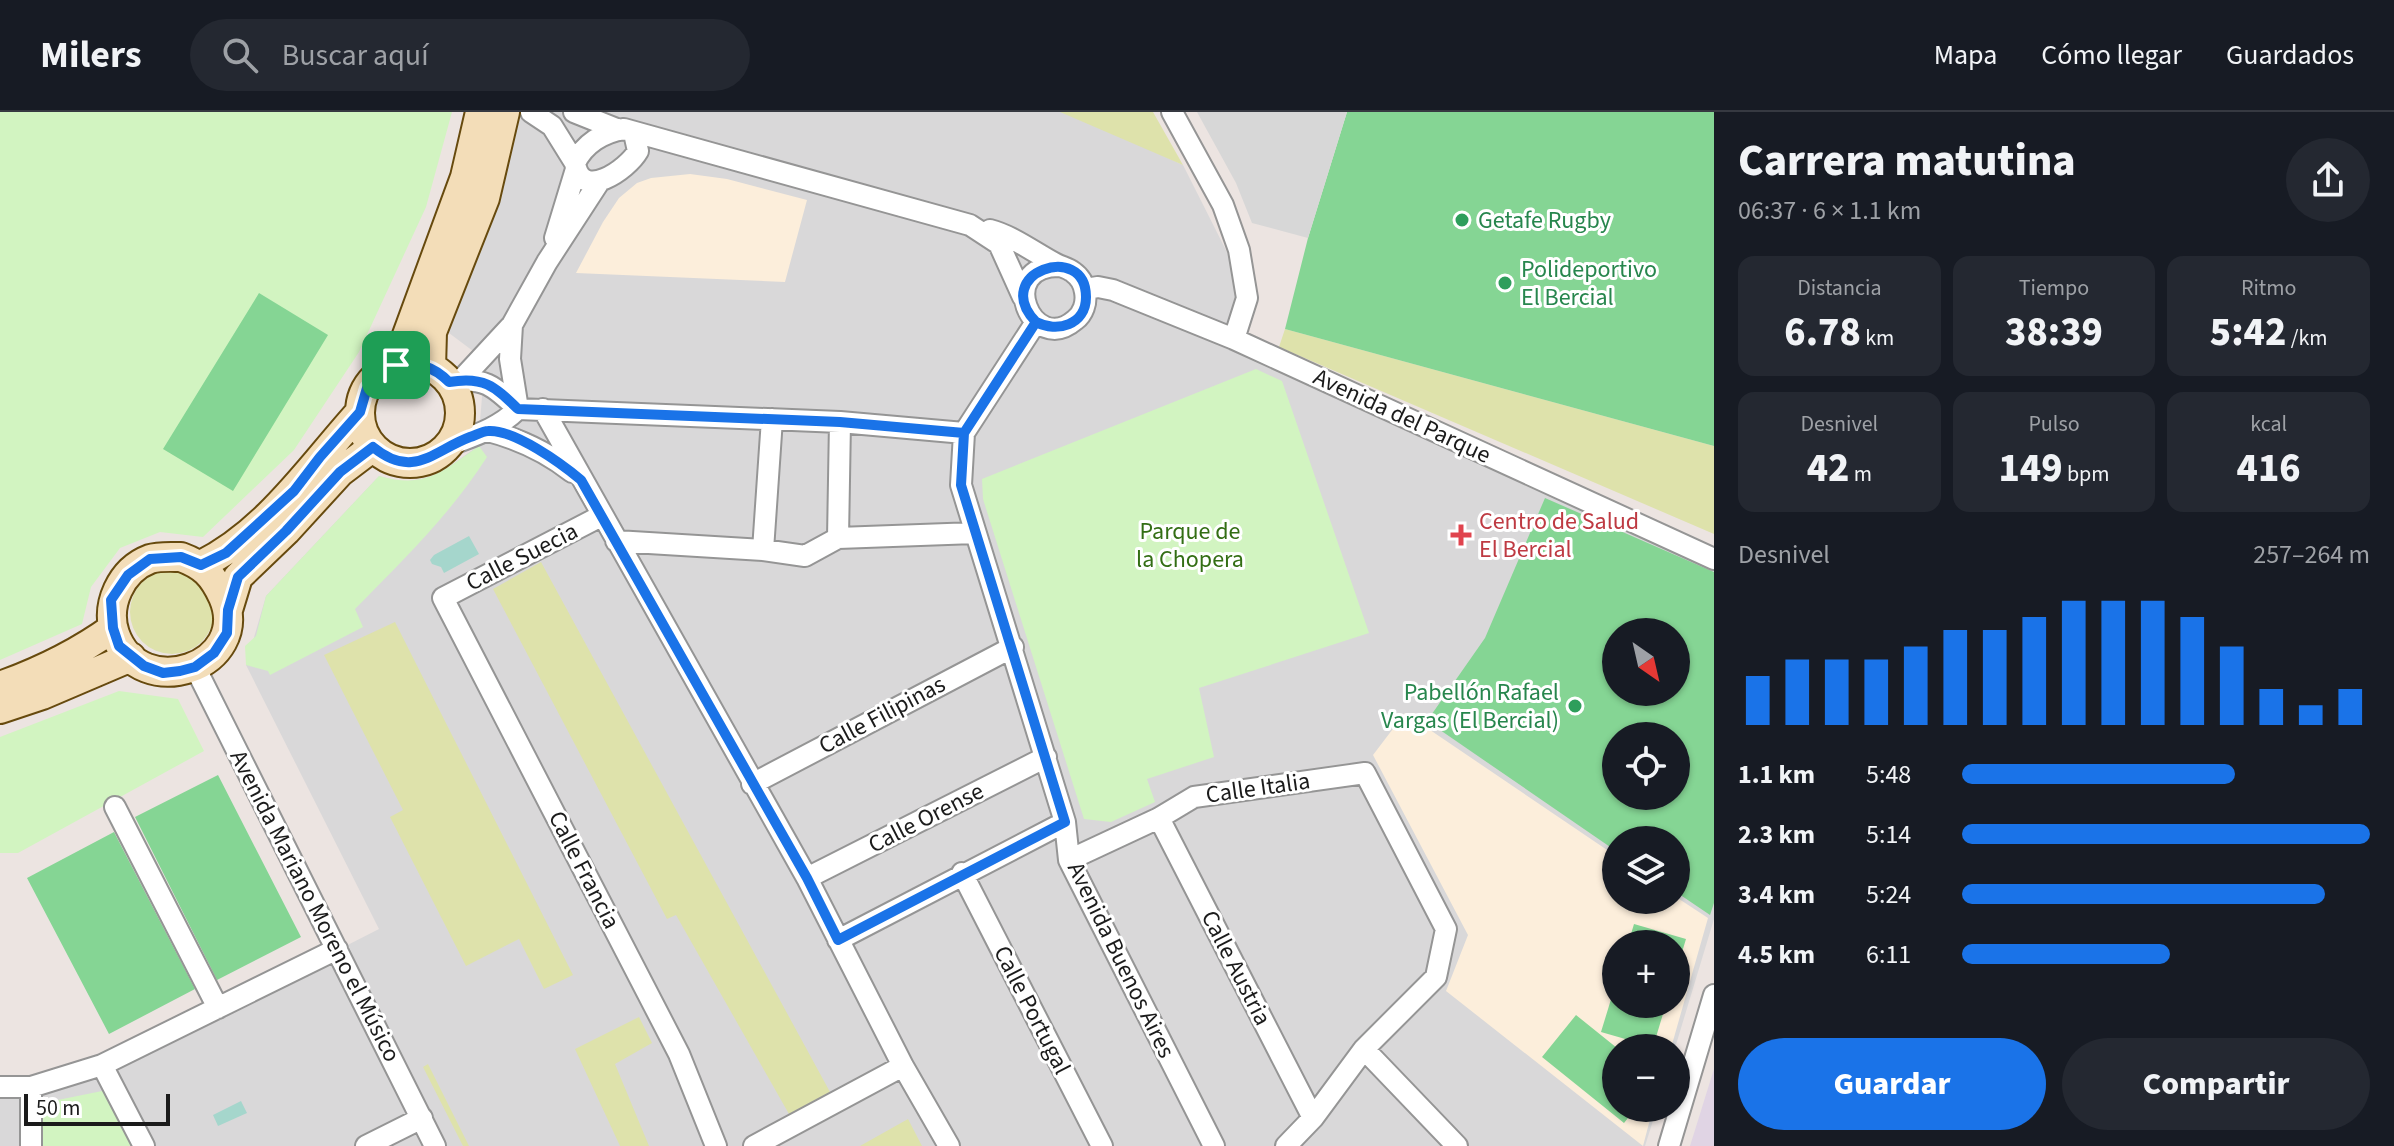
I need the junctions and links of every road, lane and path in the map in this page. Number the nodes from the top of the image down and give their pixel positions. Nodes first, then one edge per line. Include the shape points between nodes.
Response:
1 (480, 112) edge
2 (506, 112) edge
3 (531, 112) edge
4 (574, 112) edge
5 (1172, 112) edge
6 (627, 132) junction
7 (700, 149) junction
8 (634, 159) junction
9 (575, 166) junction
10 (599, 182) junction
11 (970, 225) junction
12 (547, 262) junction
13 (1060, 266) junction
14 (1085, 289) junction
15 (1023, 297) junction
16 (1036, 322) junction
17 (512, 325) junction
18 (1234, 339) junction
19 (396, 365) junction
20 (447, 377) junction
21 (518, 409) junction
22 (543, 409) junction
23 (360, 412) junction
24 (772, 419) junction
25 (840, 422) junction
26 (488, 431) junction
27 (964, 433) junction
28 (447, 446) junction
29 (373, 447) junction
30 (581, 480) junction
31 (601, 516) junction
32 (975, 533) junction
33 (838, 538) junction
34 (616, 541) junction
35 (763, 550) junction
36 (1714, 559) edge
37 (201, 565) junction
38 (443, 598) joint
39 (228, 610) junction
40 (113, 628) junction
41 (1013, 647) junction
42 (131, 657) junction
43 (195, 667) junction
44 (0, 686) edge
45 (0, 709) edge
46 (1046, 757) junction
47 (752, 784) junction
48 (115, 807) dead end
49 (1159, 818) junction
50 (1065, 822) junction
51 (1069, 860) junction
52 (962, 873) junction
53 (807, 878) junction
54 (838, 940) junction
55 (337, 949) junction
56 (1714, 995) edge
57 (218, 1008) junction
58 (1364, 1049) junction
59 (102, 1065) junction
60 (903, 1066) junction
61 (0, 1087) edge
62 (31, 1087) junction
63 (422, 1118) junction
64 (1313, 1118) junction
65 (31, 1146) edge
66 (144, 1146) edge
67 (366, 1146) edge
68 (435, 1146) edge
69 (716, 1146) edge
70 (754, 1146) edge
71 (949, 1146) edge
72 (1102, 1146) edge
73 (1214, 1146) edge
74 (1286, 1146) edge
75 (1457, 1146) edge
76 (1669, 1146) edge

1 - 19 street via 465,177
2 - 20 street via 485,198 432,332
3 - 9 street via 552,126
4 - 6 street
5 - 18 street via 1223,205 1239,250 1247,298
6 - 7 street
6 - 8 street via 639,147
6 - 9 street via 593,142
7 - 8 street via 654,150
7 - 11 street
8 - 10 street
9 - 10 street via 584,180
9 - 12 street
10 - 12 street
11 - 13 street via 997,232
11 - 15 street via 999,244
12 - 17 street
13 - 14 street via 1076,274
13 - 15 street via 1034,273
14 - 16 street via 1084,308 1072,323 1054,328
14 - 18 street, Avenida del Parque via 1113,290
15 - 16 street
16 - 27 street, Avenida Buenos Aires
17 - 20 street
17 - 21 street via 510,359
18 - 36 street, Avenida del Parque
19 - 20 street via 420,364
19 - 23 street via 367,388
20 - 21 street via 493,385
20 - 28 street via 460,414
21 - 22 street
21 - 26 street
22 - 24 street
22 - 30 street
23 - 29 street
23 - 37 street via 294,491 226,553
24 - 25 street
24 - 35 street
25 - 27 street
25 - 33 street
26 - 28 street
26 - 30 street via 551,455
27 - 32 street, Avenida Buenos Aires via 961,485
28 - 29 street via 417,463 393,460
29 - 39 street via 340,472 238,577
30 - 31 street
31 - 34 street
31 - 38 street, Calle Suecia
32 - 33 street
32 - 41 street, Avenida Buenos Aires
33 - 35 street via 805,556
34 - 35 street
34 - 47 street
37 - 39 street via 216,581
37 - 40 street via 181,557 150,559 128,575 111,600
38 - 69 street, Calle Francia via 679,1054
39 - 43 street via 227,633 214,653
40 - 42 street via 119,646
40 - 44 street via 43,671
41 - 46 street, Avenida Buenos Aires
41 - 47 street, Calle Filipinas
42 - 43 street via 163,673
42 - 45 street
43 - 55 street, Avenida Mariano Moreno el Músico
46 - 50 street, Avenida Buenos Aires
46 - 53 street, Calle Orense
47 - 53 street
48 - 57 street
49 - 51 street, Calle Italia
49 - 58 street, Calle Italia via 1194,797 1365,773 1446,929 1436,977
49 - 64 street, Calle Austria
50 - 51 street, Avenida Buenos Aires
50 - 52 street
51 - 73 street, Avenida Buenos Aires
52 - 54 street
52 - 72 street, Calle Portugal
53 - 54 street
54 - 60 street
55 - 57 street
55 - 63 street, Avenida Mariano Moreno el Músico
56 - 76 street
57 - 59 street
58 - 64 street
58 - 75 street
59 - 62 street
59 - 66 street
60 - 70 street
60 - 71 street
61 - 62 street
62 - 65 street
63 - 67 street
63 - 68 street, Avenida Mariano Moreno el Músico
64 - 74 street

